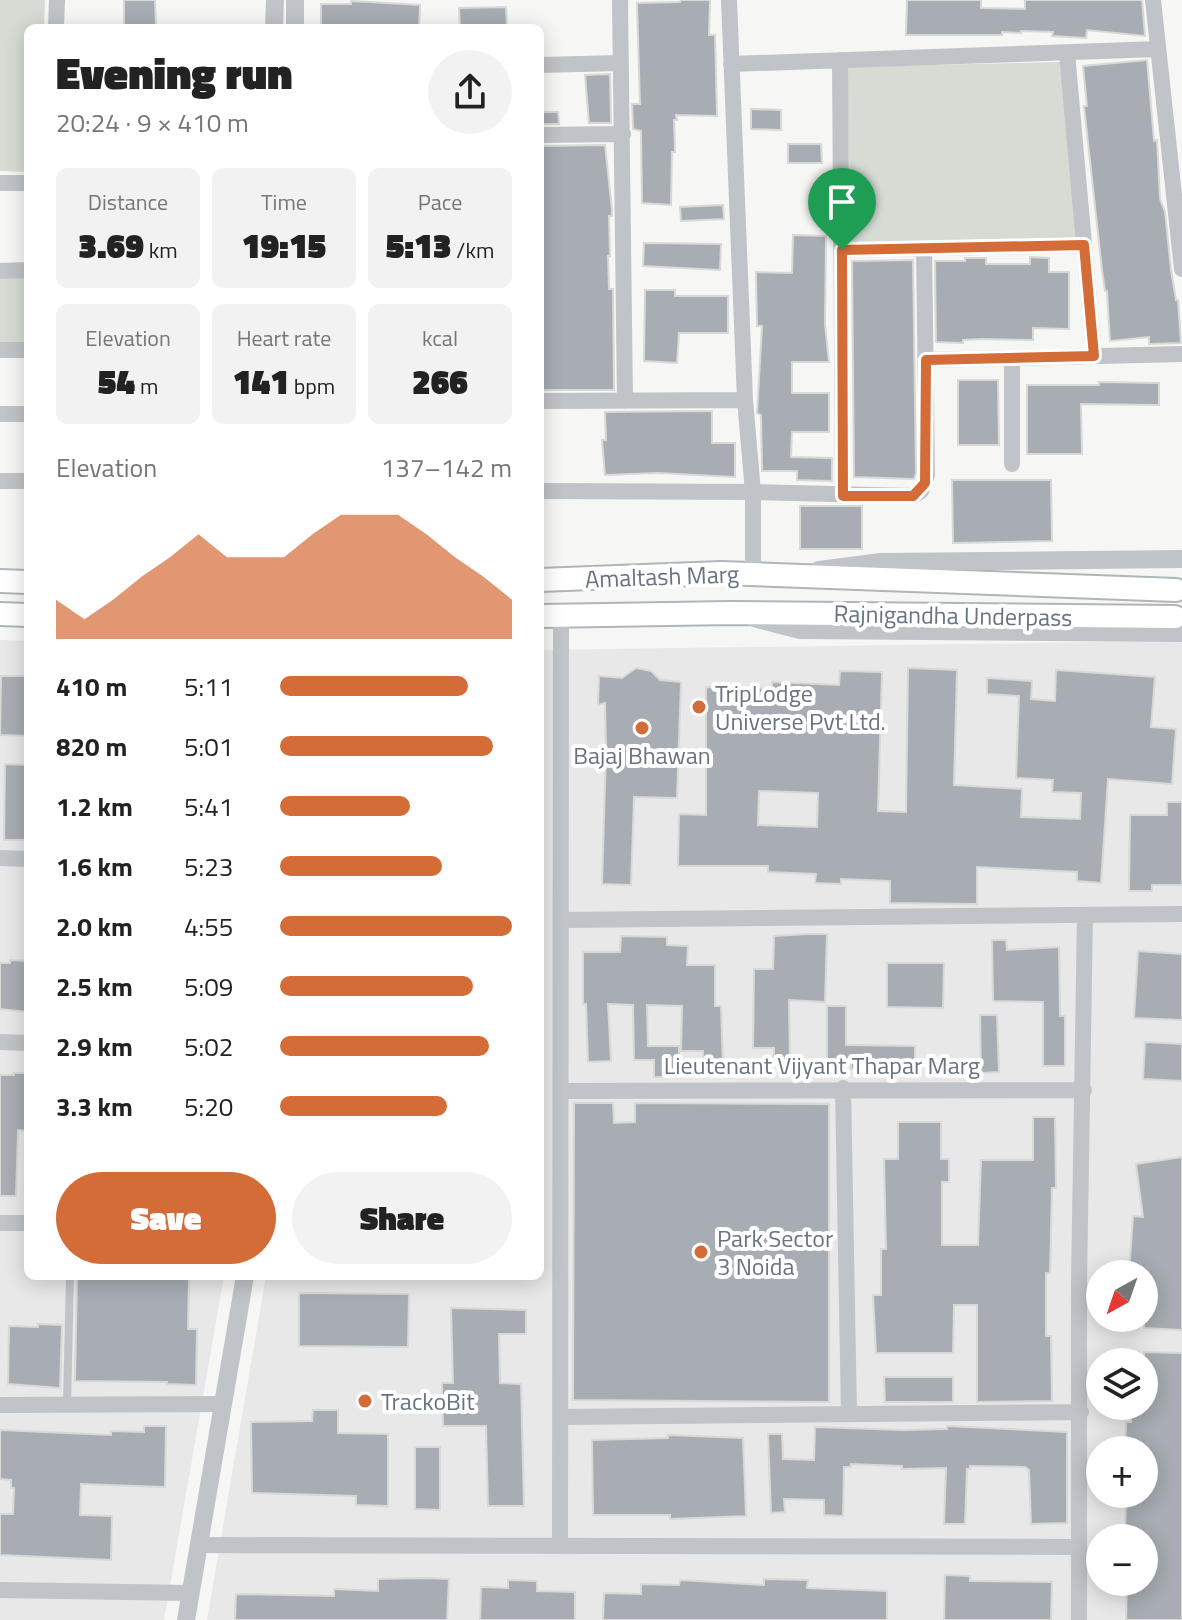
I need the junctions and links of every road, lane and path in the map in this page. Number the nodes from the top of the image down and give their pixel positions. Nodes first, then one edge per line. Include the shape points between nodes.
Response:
1 (57, 0) edge
2 (275, 0) edge
3 (295, 0) edge
4 (620, 0) edge
5 (729, 0) edge
6 (1153, 0) edge
7 (56, 24) edge
8 (274, 24) edge
9 (295, 24) edge
10 (1158, 49) junction
11 (1067, 53) junction
12 (840, 60) junction
13 (620, 63) junction
14 (731, 64) junction
15 (544, 65) edge
16 (623, 134) junction
17 (544, 135) edge
18 (0, 183) edge
19 (24, 183) edge
20 (1084, 245) junction
21 (924, 248) junction
22 (842, 250) junction
23 (1182, 269) edge
24 (24, 270) edge
25 (0, 271) edge
26 (0, 350) edge
27 (24, 350) edge
28 (1182, 354) edge
29 (1094, 356) junction
30 (1012, 358) junction
31 (926, 360) junction
32 (745, 400) junction
33 (544, 401) edge
34 (625, 401) junction
35 (0, 414) edge
36 (24, 414) edge
37 (1012, 464) dead end
38 (0, 481) edge
39 (24, 481) edge
40 (544, 491) edge
41 (753, 492) junction
42 (843, 496) junction
43 (1182, 559) edge
44 (753, 573) junction
45 (785, 574) junction
46 (544, 580) edge
47 (0, 581) edge
48 (24, 582) edge
49 (1176, 590) dead end
50 (731, 613) joint
51 (0, 614) edge
52 (24, 615) edge
53 (551, 616) edge
54 (1178, 625) edge
55 (0, 858) edge
56 (24, 859) edge
57 (1182, 914) edge
58 (1085, 915) junction
59 (561, 920) junction
60 (0, 1042) edge
61 (24, 1043) edge
62 (843, 1088) junction
63 (1084, 1090) junction
64 (561, 1091) junction
65 (0, 1223) edge
66 (24, 1223) edge
67 (70, 1280) edge
68 (244, 1280) edge
69 (223, 1404) junction
70 (0, 1405) edge
71 (67, 1405) junction
72 (1081, 1412) junction
73 (849, 1414) junction
74 (561, 1417) junction
75 (199, 1545) junction
76 (560, 1546) junction
77 (1079, 1547) junction
78 (0, 1590) edge
79 (190, 1593) junction
80 (186, 1620) edge
81 (1079, 1620) edge

1 - 7 street
2 - 8 street
3 - 9 street
4 - 13 street
5 - 14 street
6 - 10 street
10 - 11 street
10 - 23 street
11 - 12 street
11 - 20 street
12 - 14 street
12 - 22 street
13 - 15 street
13 - 16 street
14 - 32 street
16 - 17 street
16 - 34 street
18 - 19 street
20 - 21 street
20 - 29 street
21 - 22 street
21 - 31 street
22 - 42 street
24 - 25 street
26 - 27 street
28 - 29 street
29 - 30 street
30 - 31 street
30 - 37 street
31 - 42 street via 925,483 913,496
32 - 34 street
32 - 41 street
33 - 34 street
35 - 36 street
38 - 39 street
40 - 41 street
41 - 42 street
41 - 44 street
43 - 45 street via 881,562
44 - 45 main road, Amaltash Marg
44 - 46 main road, Amaltash Marg
45 - 49 main road, Rajnigandha Underpass
47 - 48 main road
50 - 53 main road, Amaltash Marg
50 - 54 main road, Rajnigandha Underpass
51 - 52 main road
53 - 59 street
55 - 56 street
57 - 58 street
58 - 59 street
58 - 63 street
59 - 64 street
60 - 61 street
62 - 63 street, Lieutenant Vijyant Thapar Marg
62 - 64 street, Lieutenant Vijyant Thapar Marg
62 - 73 street
63 - 72 street
64 - 74 street
65 - 66 street
67 - 71 lane
68 - 69 street
69 - 71 street
69 - 75 street
70 - 71 street
72 - 73 street
72 - 77 street
73 - 74 street
74 - 76 street
75 - 76 street
75 - 79 street
76 - 77 street
77 - 81 street
78 - 79 street
79 - 80 street

